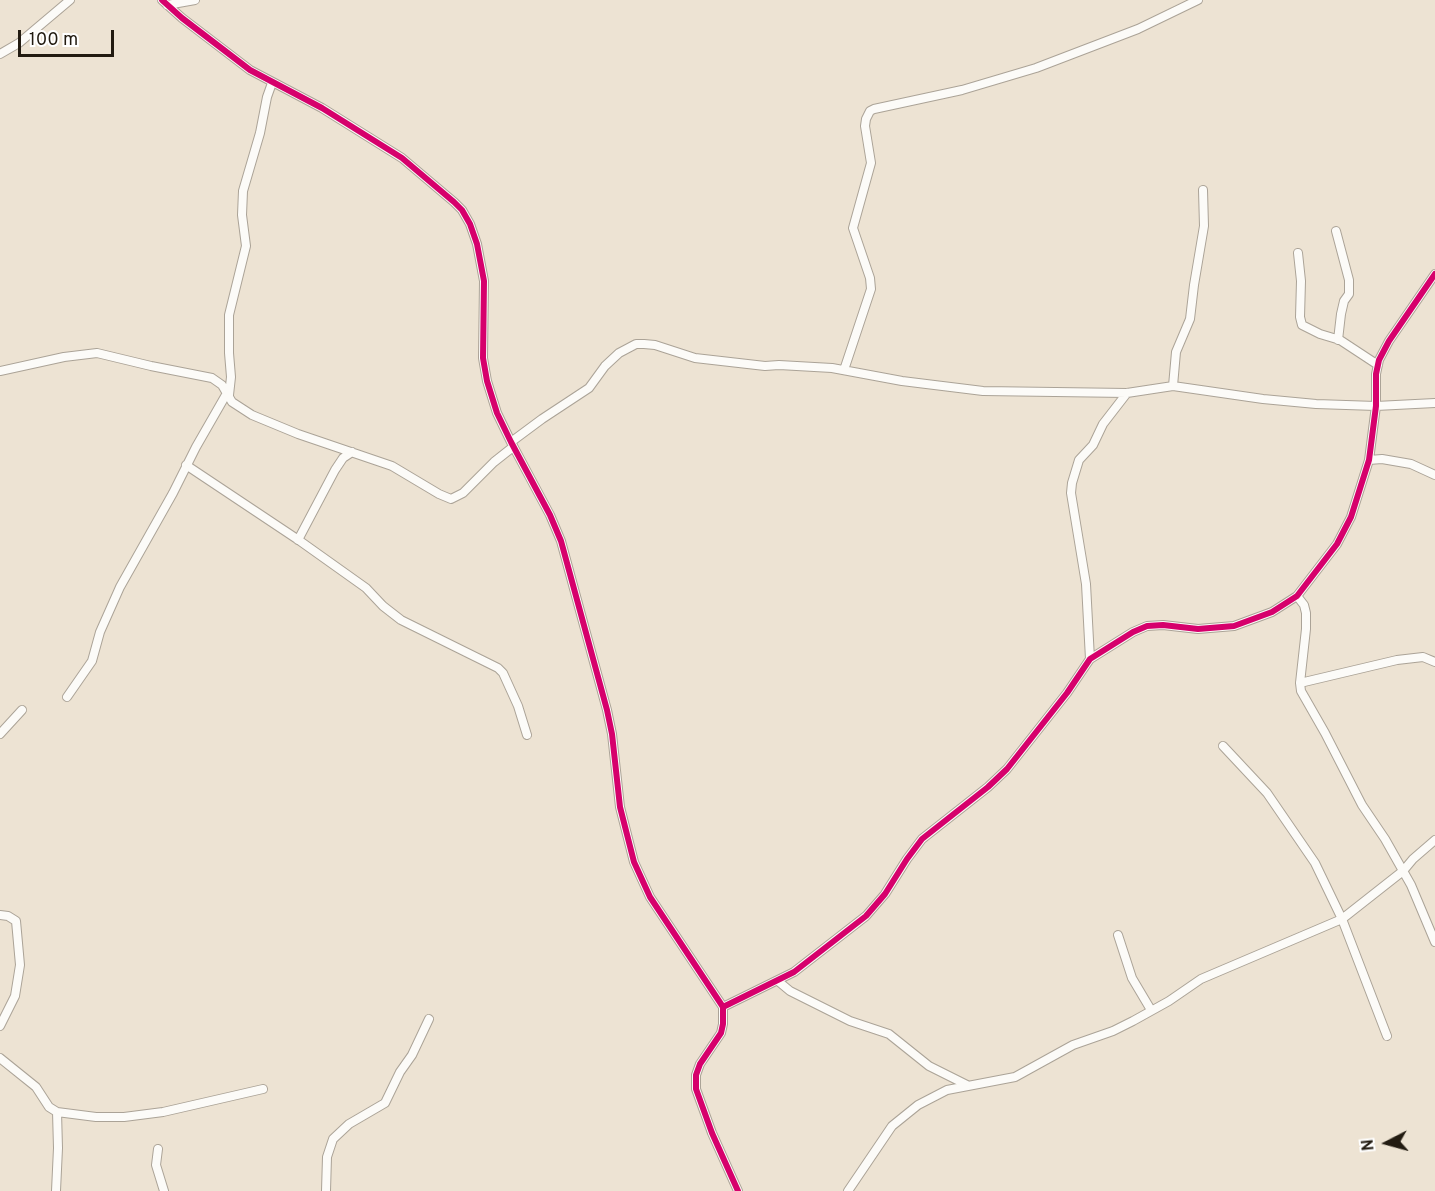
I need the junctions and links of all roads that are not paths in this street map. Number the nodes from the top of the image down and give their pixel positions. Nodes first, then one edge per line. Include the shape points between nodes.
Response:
1 (70, 0) edge
2 (195, 0) edge
3 (1198, 0) edge
4 (165, 3) edge
5 (0, 54) edge
6 (272, 83) junction
7 (1203, 190) dead end
8 (1336, 231) dead end
9 (1298, 253) dead end
10 (1435, 274) edge
11 (1338, 340) junction
12 (1378, 365) junction
13 (844, 370) junction
14 (0, 371) edge
15 (1173, 387) junction
16 (1126, 393) junction
17 (228, 394) junction
18 (1435, 403) edge
19 (1376, 406) junction
20 (512, 445) junction
21 (352, 452) junction
22 (1369, 460) junction
23 (186, 465) junction
24 (1435, 475) edge
25 (298, 540) junction
26 (1296, 596) junction
27 (1090, 659) junction
28 (1435, 662) edge
29 (1300, 683) junction
30 (67, 697) dead end
31 (22, 710) dead end
32 (0, 734) edge
33 (527, 735) dead end
34 (1223, 746) dead end
35 (1435, 840) edge
36 (1403, 871) junction
37 (0, 915) edge
38 (1342, 919) junction
39 (1118, 935) dead end
40 (1435, 942) edge
41 (778, 981) junction
42 (723, 1007) junction
43 (1151, 1010) junction
44 (429, 1019) dead end
45 (0, 1026) edge
46 (1387, 1036) dead end
47 (0, 1058) edge
48 (969, 1086) junction
49 (263, 1089) dead end
50 (57, 1112) junction
51 (158, 1149) dead end
52 (56, 1191) edge
53 (164, 1191) edge
54 (326, 1191) edge
55 (738, 1191) edge
56 (848, 1191) edge

1 - 5 street
2 - 4 street
3 - 13 street via 1036,68 870,111 866,126 871,163 853,228 871,290
4 - 6 street
6 - 17 street via 243,191 246,246 229,315
6 - 20 street via 322,108 402,158 462,210 475,236 482,270 485,370 497,413
7 - 15 street via 1204,226 1190,319 1176,352
8 - 11 street via 1349,280
9 - 11 street via 1302,325
10 - 12 street via 1389,341
11 - 12 street
12 - 19 street
13 - 16 street via 983,391
13 - 20 street via 695,358 655,345 636,344 611,360 589,388 542,419
14 - 17 street via 80,354 104,353 212,378
15 - 16 street
15 - 19 street via 1293,402
16 - 27 street via 1103,424 1094,445 1079,460 1072,483 1086,584
17 - 21 street via 236,406 252,415
17 - 23 street
18 - 19 street
19 - 22 street
20 - 21 street via 463,493 451,499 392,466
20 - 42 street via 561,541 607,710 623,824 637,872
21 - 25 street via 335,470
22 - 24 street via 1412,464
22 - 26 street via 1342,534
23 - 25 street
23 - 30 street via 120,586 92,661
25 - 33 street via 366,588 401,620 498,668 518,706
26 - 27 street via 1272,612 1234,626 1147,626
26 - 29 street via 1304,605 1306,621
27 - 41 street via 1007,769 922,839 875,907 811,961
28 - 29 street via 1423,657 1396,660
29 - 36 street via 1362,804
31 - 32 street
34 - 38 street via 1267,793 1295,831 1316,863
35 - 36 street
36 - 38 street
36 - 40 street
37 - 45 street via 16,921 20,965 15,996
38 - 43 street via 1201,978
38 - 46 street
39 - 43 street via 1132,978
41 - 42 street
41 - 48 street via 850,1021 890,1034 929,1066
42 - 55 street via 721,1033 700,1064 696,1089
43 - 48 street via 1122,1027 1072,1045 1015,1077
44 - 54 street via 385,1103 349,1124 333,1139 327,1157
47 - 50 street via 36,1087
48 - 56 street via 939,1093 900,1118
49 - 50 street via 124,1117
50 - 52 street
51 - 53 street via 156,1165

